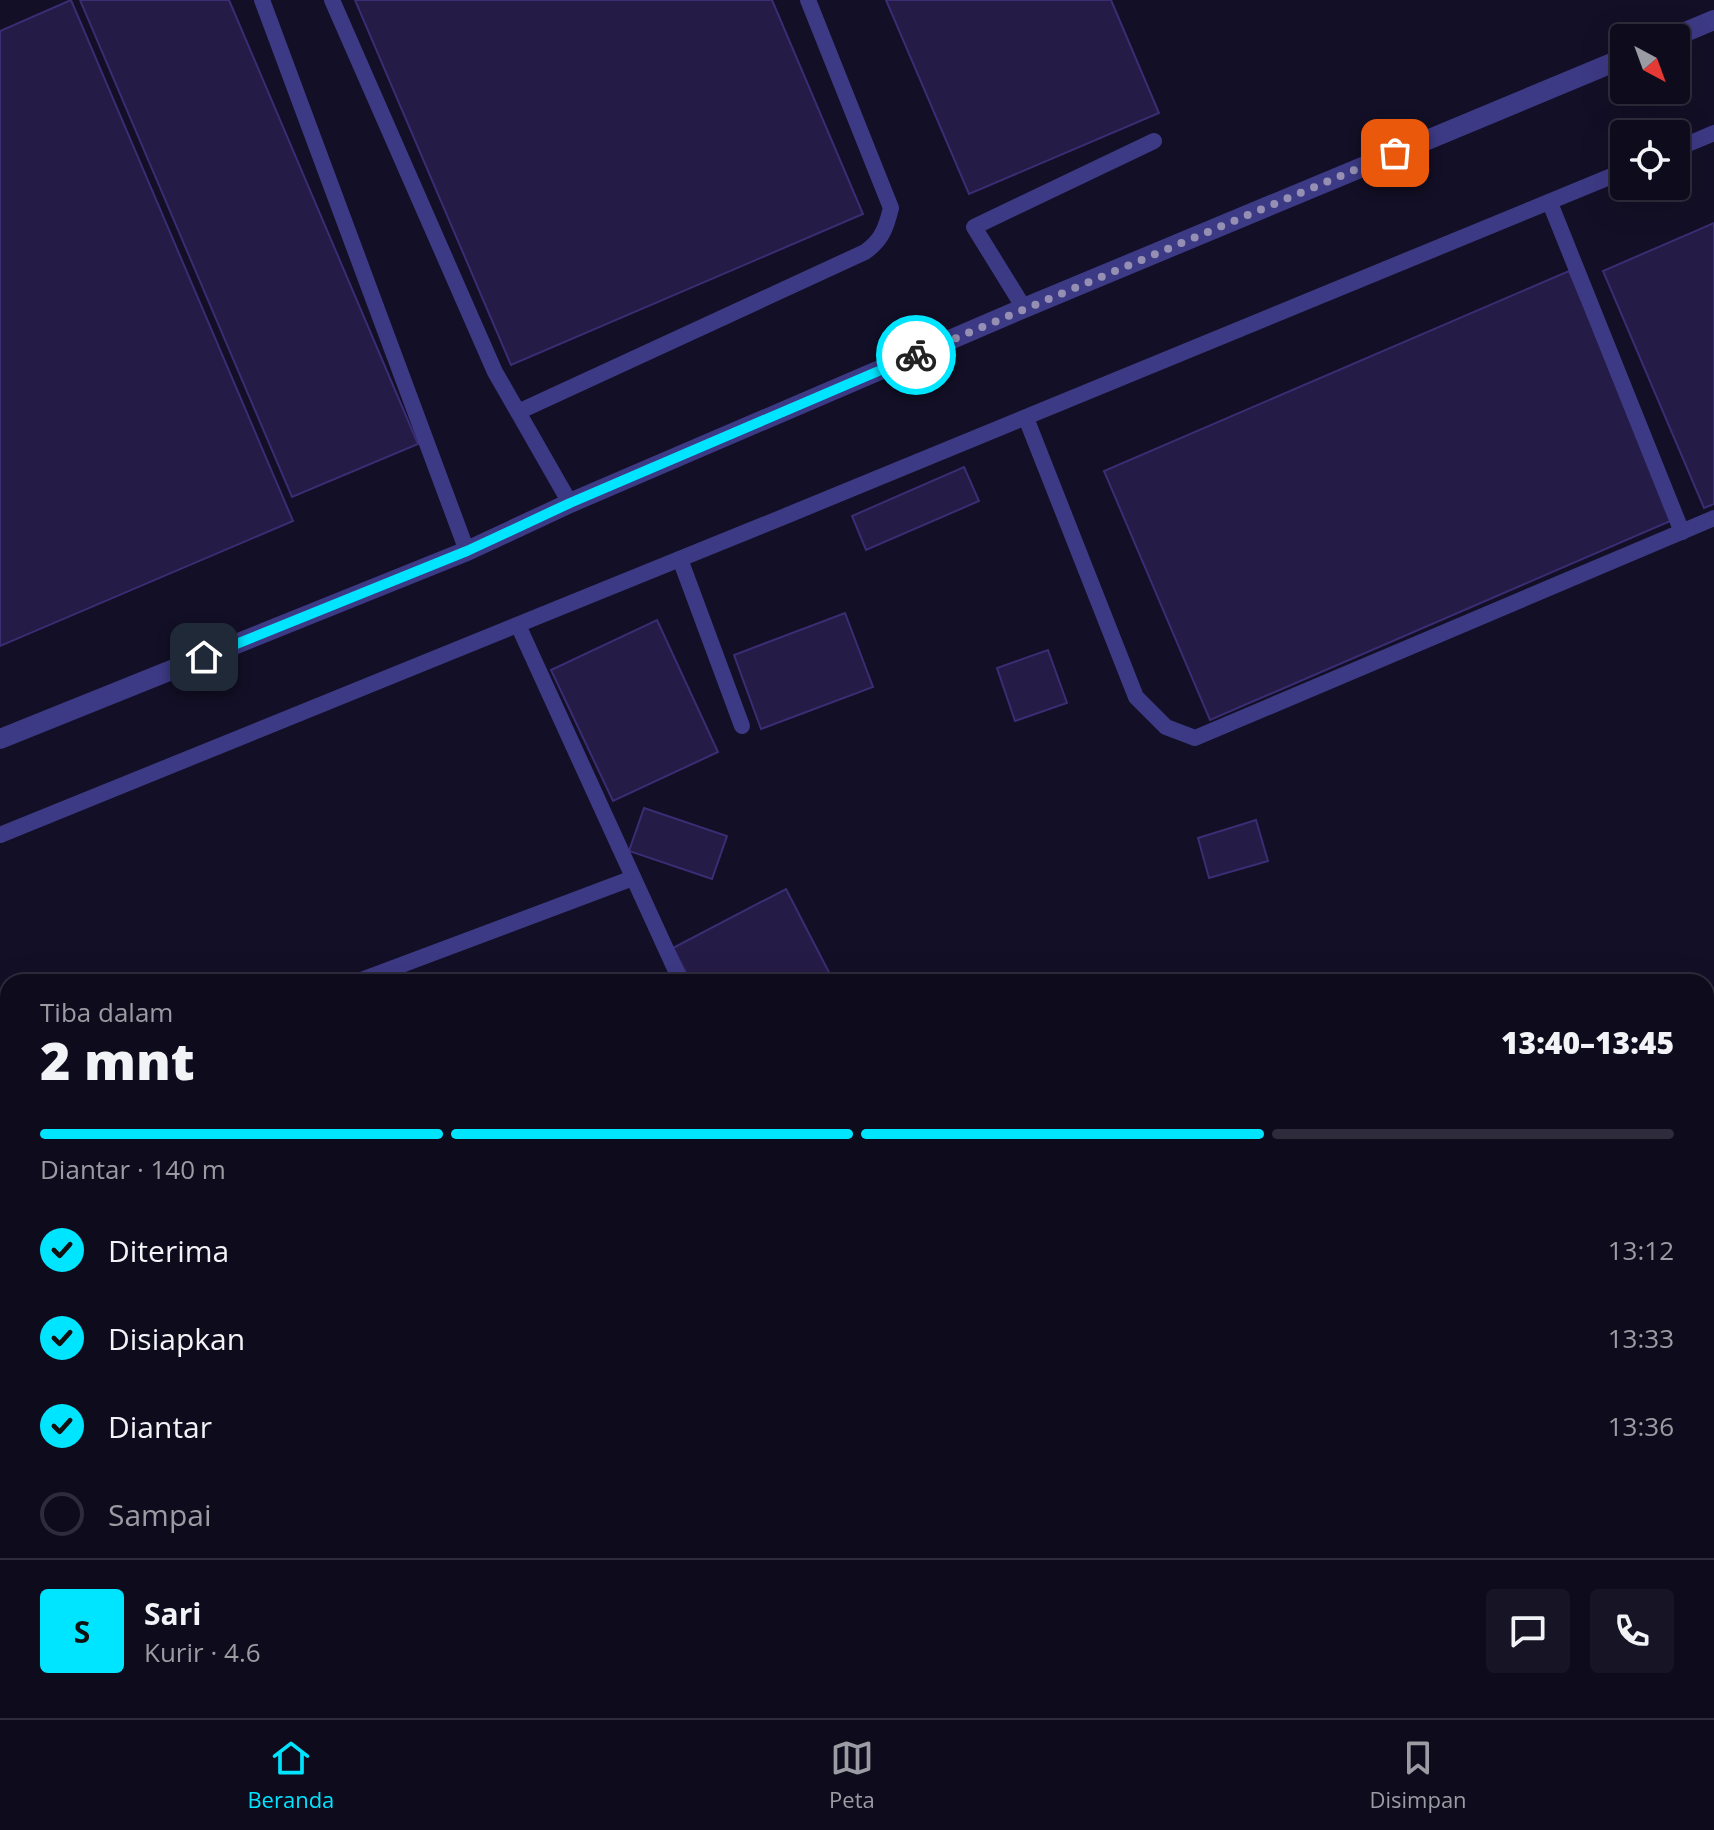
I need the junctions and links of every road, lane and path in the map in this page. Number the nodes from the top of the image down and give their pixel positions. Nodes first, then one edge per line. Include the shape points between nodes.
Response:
1 (262, 0) edge
2 (332, 0) edge
3 (808, 0) edge
4 (1714, 20) edge
5 (1690, 30) edge
6 (1610, 64) edge
7 (1714, 133) edge
8 (1154, 141) dead end
9 (1690, 143) edge
10 (1610, 177) edge
11 (1550, 203) junction
12 (1024, 308) junction
13 (518, 412) junction
14 (1026, 418) junction
15 (570, 503) junction
16 (1714, 518) edge
17 (1682, 532) junction
18 (467, 551) junction
19 (680, 559) junction
20 (518, 625) junction
21 (742, 726) dead end
22 (0, 739) edge
23 (0, 835) edge
24 (633, 878) junction
25 (377, 974) edge
26 (677, 974) edge

1 - 18 lane
2 - 13 lane via 495,372
3 - 13 lane via 891,208 881,239 865,252
4 - 5 street
6 - 12 street
7 - 9 lane
8 - 12 lane via 974,227
10 - 11 lane
11 - 14 lane
11 - 17 lane
12 - 15 street
13 - 15 lane
14 - 17 lane via 1136,697 1166,727 1195,738
14 - 19 lane
15 - 18 street
16 - 17 lane
18 - 22 street
19 - 20 lane
19 - 21 lane
20 - 23 lane
20 - 24 lane
24 - 25 lane
24 - 26 lane

